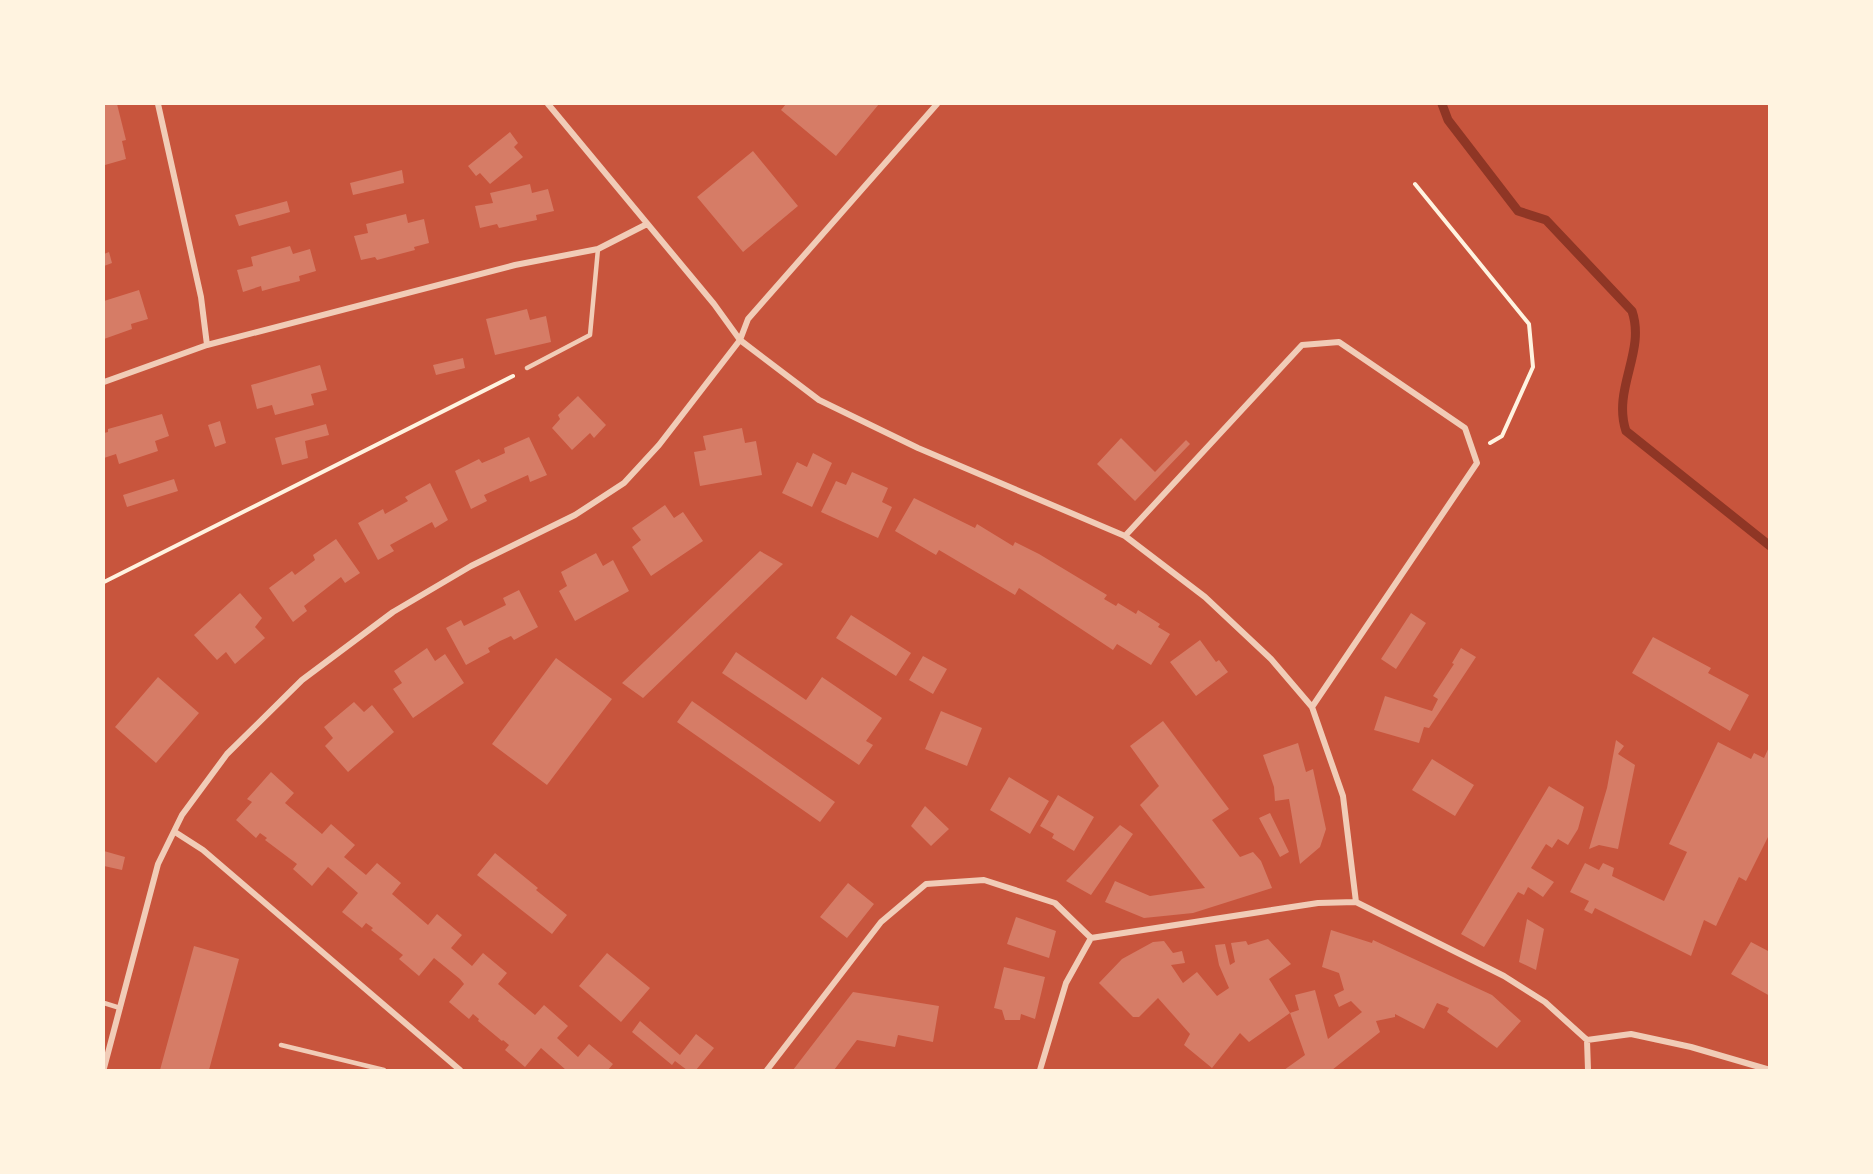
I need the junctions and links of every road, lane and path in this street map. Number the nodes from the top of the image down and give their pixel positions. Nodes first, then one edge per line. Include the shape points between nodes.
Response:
1 (158, 104) edge
2 (548, 104) edge
3 (937, 104) edge
4 (1415, 184) dead end
5 (647, 224) junction
6 (598, 249) junction
7 (740, 340) junction
8 (207, 345) junction
9 (527, 368) joint
10 (104, 382) edge
11 (1473, 452) junction
12 (1125, 536) junction
13 (104, 582) edge
14 (1312, 707) junction
15 (174, 832) junction
16 (1356, 902) junction
17 (1091, 938) junction
18 (104, 1003) edge
19 (120, 1008) junction
20 (1587, 1040) junction
21 (281, 1045) dead end
22 (104, 1068) edge
23 (1770, 1070) edge
24 (384, 1071) edge
25 (460, 1071) edge
26 (766, 1071) edge
27 (1040, 1071) edge
28 (1588, 1071) edge

1 - 8 street via 201,297
2 - 5 street
3 - 7 street via 748,319
4 - 11 path via 1529,324 1533,367 1502,436
5 - 6 street
5 - 7 street
6 - 8 street via 515,265
6 - 9 lane via 590,335
7 - 12 street via 819,400 918,448
7 - 15 street via 624,483 575,515 471,566 393,612 302,680 227,753 182,814
8 - 10 street
9 - 13 path
11 - 12 street via 1466,428 1339,342 1302,345
11 - 14 street via 1478,464
12 - 14 street via 1205,597 1272,659
14 - 16 street via 1343,796
15 - 19 street via 158,864
15 - 25 street via 203,850
16 - 17 street via 1318,903
16 - 20 street via 1504,976 1545,1002
17 - 26 street via 1055,903 984,880 926,884 880,922
17 - 27 street via 1066,983
18 - 19 lane
19 - 22 street
20 - 23 street via 1631,1034
20 - 28 street
21 - 24 lane

